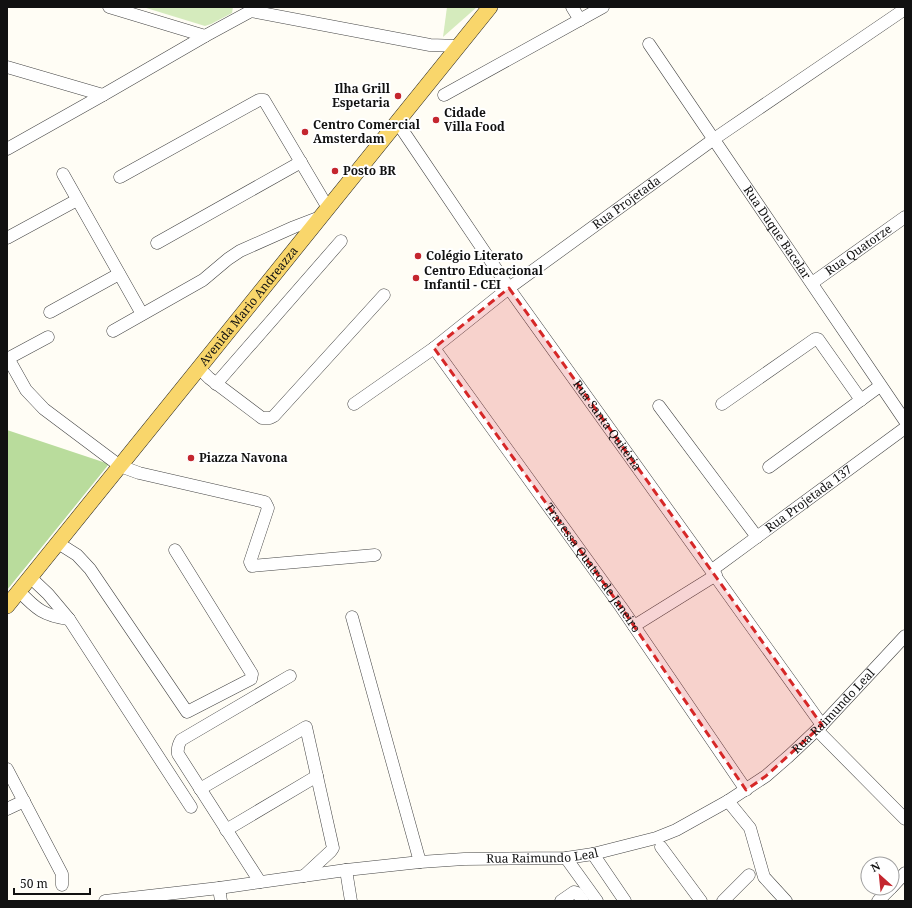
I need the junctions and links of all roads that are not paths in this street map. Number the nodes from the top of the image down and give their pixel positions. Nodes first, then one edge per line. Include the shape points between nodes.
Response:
1 (108, 7) edge
2 (490, 7) edge
3 (572, 7) edge
4 (603, 7) edge
5 (905, 9) edge
6 (580, 20) junction
7 (205, 36) junction
8 (649, 44) dead end
9 (459, 46) junction
10 (7, 67) edge
11 (103, 95) junction
12 (444, 95) dead end
13 (397, 122) junction
14 (714, 139) junction
15 (7, 149) edge
16 (301, 162) junction
17 (63, 174) dead end
18 (120, 177) dead end
19 (77, 200) junction
20 (324, 213) junction
21 (905, 217) edge
22 (7, 238) edge
23 (341, 241) dead end
24 (157, 243) dead end
25 (119, 274) junction
26 (812, 283) junction
27 (510, 288) junction
28 (384, 295) dead end
29 (50, 312) dead end
30 (142, 314) junction
31 (113, 331) dead end
32 (48, 337) dead end
33 (434, 348) junction
34 (8, 359) edge
35 (199, 368) junction
36 (216, 384) junction
37 (880, 386) junction
38 (861, 400) junction
39 (354, 404) dead end
40 (722, 404) dead end
41 (659, 406) dead end
42 (905, 421) edge
43 (905, 428) edge
44 (120, 466) junction
45 (769, 467) dead end
46 (757, 537) junction
47 (58, 543) junction
48 (176, 550) dead end
49 (375, 555) dead end
50 (714, 573) junction
51 (30, 577) junction
52 (19, 591) junction
53 (7, 606) edge
54 (352, 617) dead end
55 (69, 619) junction
56 (634, 626) junction
57 (905, 636) edge
58 (290, 676) dead end
59 (819, 727) junction
60 (7, 769) edge
61 (317, 776) junction
62 (200, 789) junction
63 (746, 790) junction
64 (24, 801) junction
65 (728, 801) junction
66 (191, 806) dead end
67 (7, 809) edge
68 (905, 819) edge
69 (226, 830) junction
70 (661, 847) dead end
71 (593, 854) junction
72 (566, 858) junction
73 (420, 862) junction
74 (346, 870) junction
75 (304, 876) junction
76 (749, 876) dead end
77 (260, 882) junction
78 (62, 884) dead end
79 (219, 888) junction
80 (104, 901) edge
81 (221, 901) edge
82 (351, 901) edge
83 (561, 901) edge
84 (583, 901) edge
85 (598, 901) edge
86 (625, 901) edge
87 (701, 901) edge
88 (723, 901) edge
89 (786, 901) edge

1 - 7 street
2 - 9 main road, Avenida Mario Andreazza
3 - 6 street
4 - 6 street
5 - 14 street, Rua Projetada
6 - 12 street
7 - 9 street via 246,13 256,11 430,45
7 - 11 street
8 - 14 street, Rua Duque Bacelar
9 - 13 main road, Avenida Mario Andreazza
10 - 11 street
11 - 15 street
13 - 20 main road, Avenida Mario Andreazza
13 - 27 street, Rua Santa Quitéria
14 - 26 street, Rua Duque Bacelar
14 - 27 street, Rua Projetada
16 - 18 street via 262,99
16 - 20 street
16 - 24 street
17 - 19 street
19 - 22 street
19 - 25 street
20 - 30 street via 240,252 203,280
20 - 35 main road, Avenida Mario Andreazza
21 - 26 street, Rua Quatorze
23 - 36 street
25 - 29 street
25 - 30 street
26 - 37 street, Rua Duque Bacelar
27 - 33 street, Rua Projetada
27 - 50 street, Rua Santa Quitéria
28 - 36 street via 274,416 262,418
30 - 31 street
32 - 34 street
33 - 39 street, Rua Projetada
33 - 56 street, Travessa Quatro de Janeiro
34 - 44 street via 26,390 44,409
35 - 36 street
35 - 44 main road, Avenida Mario Andreazza
37 - 38 street
37 - 42 street, Rua Duque Bacelar
38 - 40 street via 818,339 815,339
38 - 45 street
41 - 46 street
43 - 46 street, Rua Projetada 137
44 - 47 main road, Avenida Mario Andreazza
44 - 49 street via 138,473 265,502 268,508 250,562 252,566
46 - 50 street, Rua Projetada 137
47 - 48 street via 77,555 90,569 187,712 250,679 252,674
47 - 51 main road, Avenida Mario Andreazza
50 - 56 street, Rua Projetada 137
50 - 59 street, Rua Santa Quitéria
51 - 52 main road, Avenida Mario Andreazza
51 - 55 street
52 - 53 main road, Avenida Mario Andreazza
52 - 55 street via 35,608 54,618
54 - 73 street
55 - 66 street
56 - 63 street, Travessa Quatro de Janeiro
57 - 59 street, Rua Raimundo Leal
58 - 62 street via 181,740 178,754
59 - 63 street, Rua Raimundo Leal via 790,756
59 - 68 street, Rua Santa Quitéria
60 - 64 street
61 - 62 street via 306,727
61 - 69 street
61 - 75 street via 332,848
62 - 69 street
63 - 65 street, Rua Raimundo Leal
64 - 67 street
64 - 78 street via 62,874
65 - 71 street, Rua Raimundo Leal via 676,830 656,838
65 - 89 street via 750,828 764,877
69 - 77 street
70 - 87 street
71 - 72 street, Rua Raimundo Leal
71 - 86 street
72 - 73 street, Rua Raimundo Leal
72 - 85 street
73 - 74 street, Rua Raimundo Leal
74 - 75 street, Rua Raimundo Leal
74 - 82 street
75 - 77 street, Rua Raimundo Leal
76 - 88 street
77 - 79 street, Rua Raimundo Leal
79 - 80 street, Rua Raimundo Leal
79 - 81 street
83 - 84 street via 574,892

